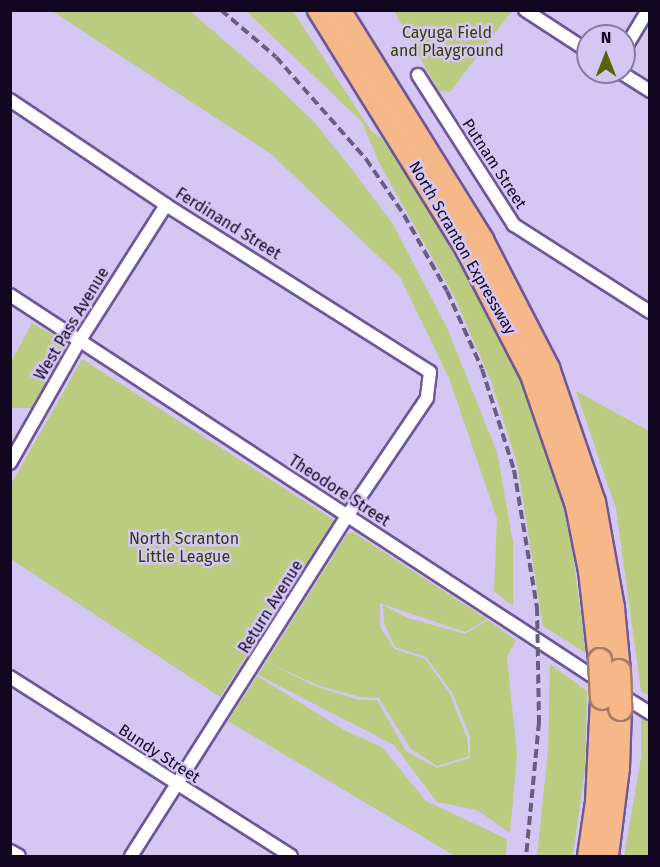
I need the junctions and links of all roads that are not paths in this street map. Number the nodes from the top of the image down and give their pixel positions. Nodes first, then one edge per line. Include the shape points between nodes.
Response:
1 (319, 10) edge
2 (339, 10) edge
3 (525, 10) edge
4 (648, 10) edge
5 (636, 30) edge
6 (576, 43) edge
7 (418, 75) dead end
8 (636, 83) edge
9 (650, 92) edge
10 (10, 100) edge
11 (166, 205) junction
12 (10, 295) edge
13 (650, 312) edge
14 (80, 339) junction
15 (430, 372) joint
16 (10, 463) edge
17 (347, 516) junction
18 (610, 666) junction
19 (10, 678) edge
20 (611, 704) junction
21 (650, 713) edge
22 (177, 784) junction
23 (10, 851) edge
24 (19, 856) edge
25 (131, 856) edge
26 (291, 856) edge
27 (589, 856) edge
28 (607, 856) edge

1 - 18 highway, North Scranton Expressway via 467,249 532,375 577,506
2 - 18 highway, North Scranton Expressway via 482,240 548,368 594,502 613,608
3 - 6 street
4 - 5 street
7 - 13 street, Putnam Street via 514,225
8 - 9 street
10 - 11 street, Ferdinand Street
11 - 14 street, West Pass Avenue
11 - 15 street, Ferdinand Street
12 - 14 street, Theodore Street
14 - 16 street, West Pass Avenue
14 - 17 street, Theodore Street
15 - 17 street, Return Avenue via 427,398
17 - 21 street, Theodore Street
17 - 22 street, Return Avenue
18 - 20 highway, North Scranton Expressway, bridge
19 - 22 street, Bundy Street
20 - 27 highway, North Scranton Expressway
20 - 28 highway, North Scranton Expressway via 617,777
22 - 25 street, Return Avenue
22 - 26 street, Bundy Street
23 - 24 street

